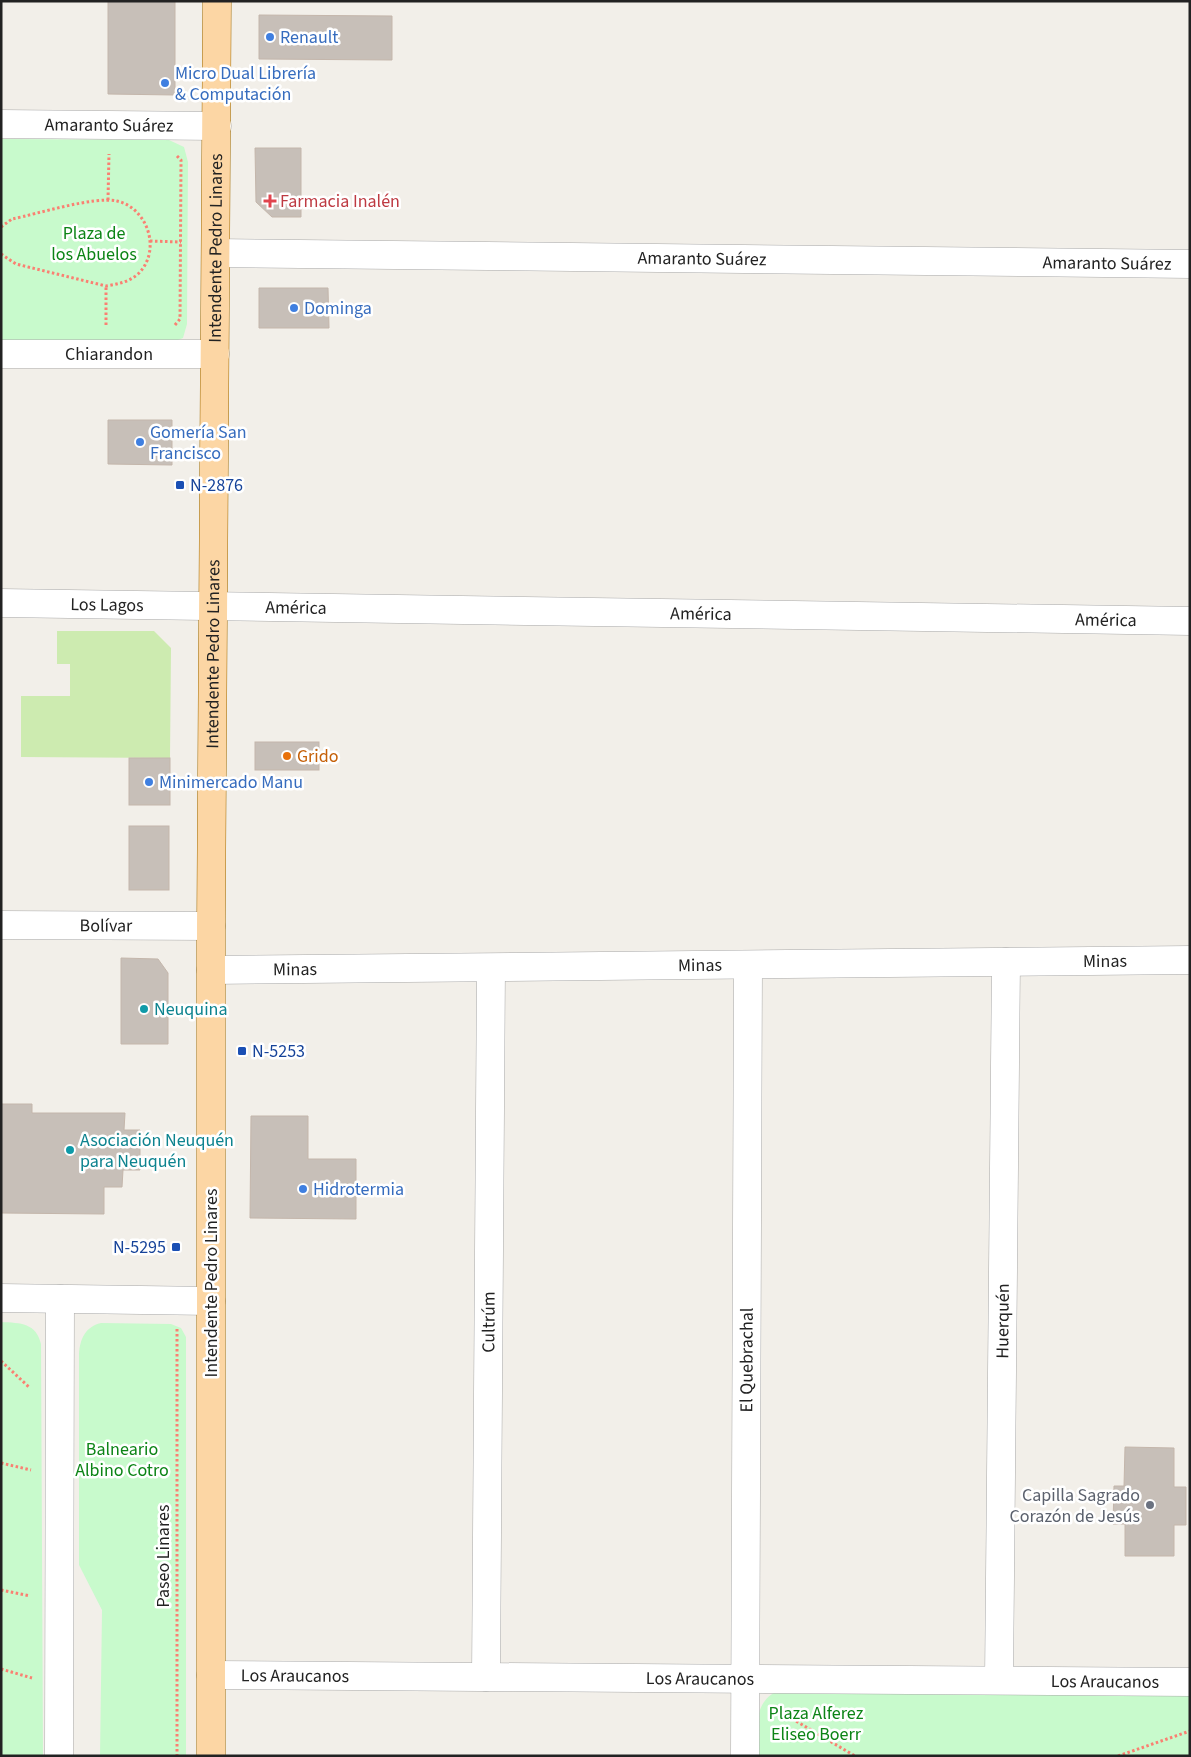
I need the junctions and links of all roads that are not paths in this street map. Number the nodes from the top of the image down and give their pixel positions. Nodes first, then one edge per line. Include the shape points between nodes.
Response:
1 (217, 1) edge
2 (1, 124) edge
3 (216, 126) junction
4 (216, 253) junction
5 (1190, 264) edge
6 (1, 354) edge
7 (215, 354) junction
8 (1, 604) edge
9 (213, 606) junction
10 (1190, 621) edge
11 (1, 925) edge
12 (211, 926) junction
13 (1190, 960) edge
14 (1006, 962) junction
15 (748, 964) junction
16 (491, 968) junction
17 (211, 970) junction
18 (1, 1298) edge
19 (60, 1299) junction
20 (211, 1302) junction
21 (211, 1675) junction
22 (486, 1677) junction
23 (745, 1679) junction
24 (1000, 1680) junction
25 (1190, 1682) edge
26 (59, 1756) edge
27 (211, 1756) edge
28 (745, 1756) edge

1 - 3 main road, Intendente Pedro Linares
2 - 3 street, Amaranto Suárez
3 - 4 main road, Intendente Pedro Linares
4 - 5 street, Amaranto Suárez
4 - 7 main road, Intendente Pedro Linares
6 - 7 street, Chiarandon
7 - 9 main road, Intendente Pedro Linares
8 - 9 street, Los Lagos
9 - 10 street, América
9 - 12 main road, Intendente Pedro Linares
11 - 12 street, Bolívar
12 - 17 main road, Intendente Pedro Linares
13 - 14 street, Minas
14 - 15 street, Minas
14 - 24 street, Huerquén
15 - 16 street, Minas
15 - 23 street, El Quebrachal
16 - 17 street, Minas
16 - 22 street, Cultrúm
17 - 20 main road, Intendente Pedro Linares
18 - 19 street
19 - 20 street
19 - 26 street
20 - 21 main road, Intendente Pedro Linares
21 - 22 street, Los Araucanos
21 - 27 main road, Intendente Pedro Linares
22 - 23 street, Los Araucanos
23 - 24 street, Los Araucanos
23 - 28 street, El Quebrachal
24 - 25 street, Los Araucanos

